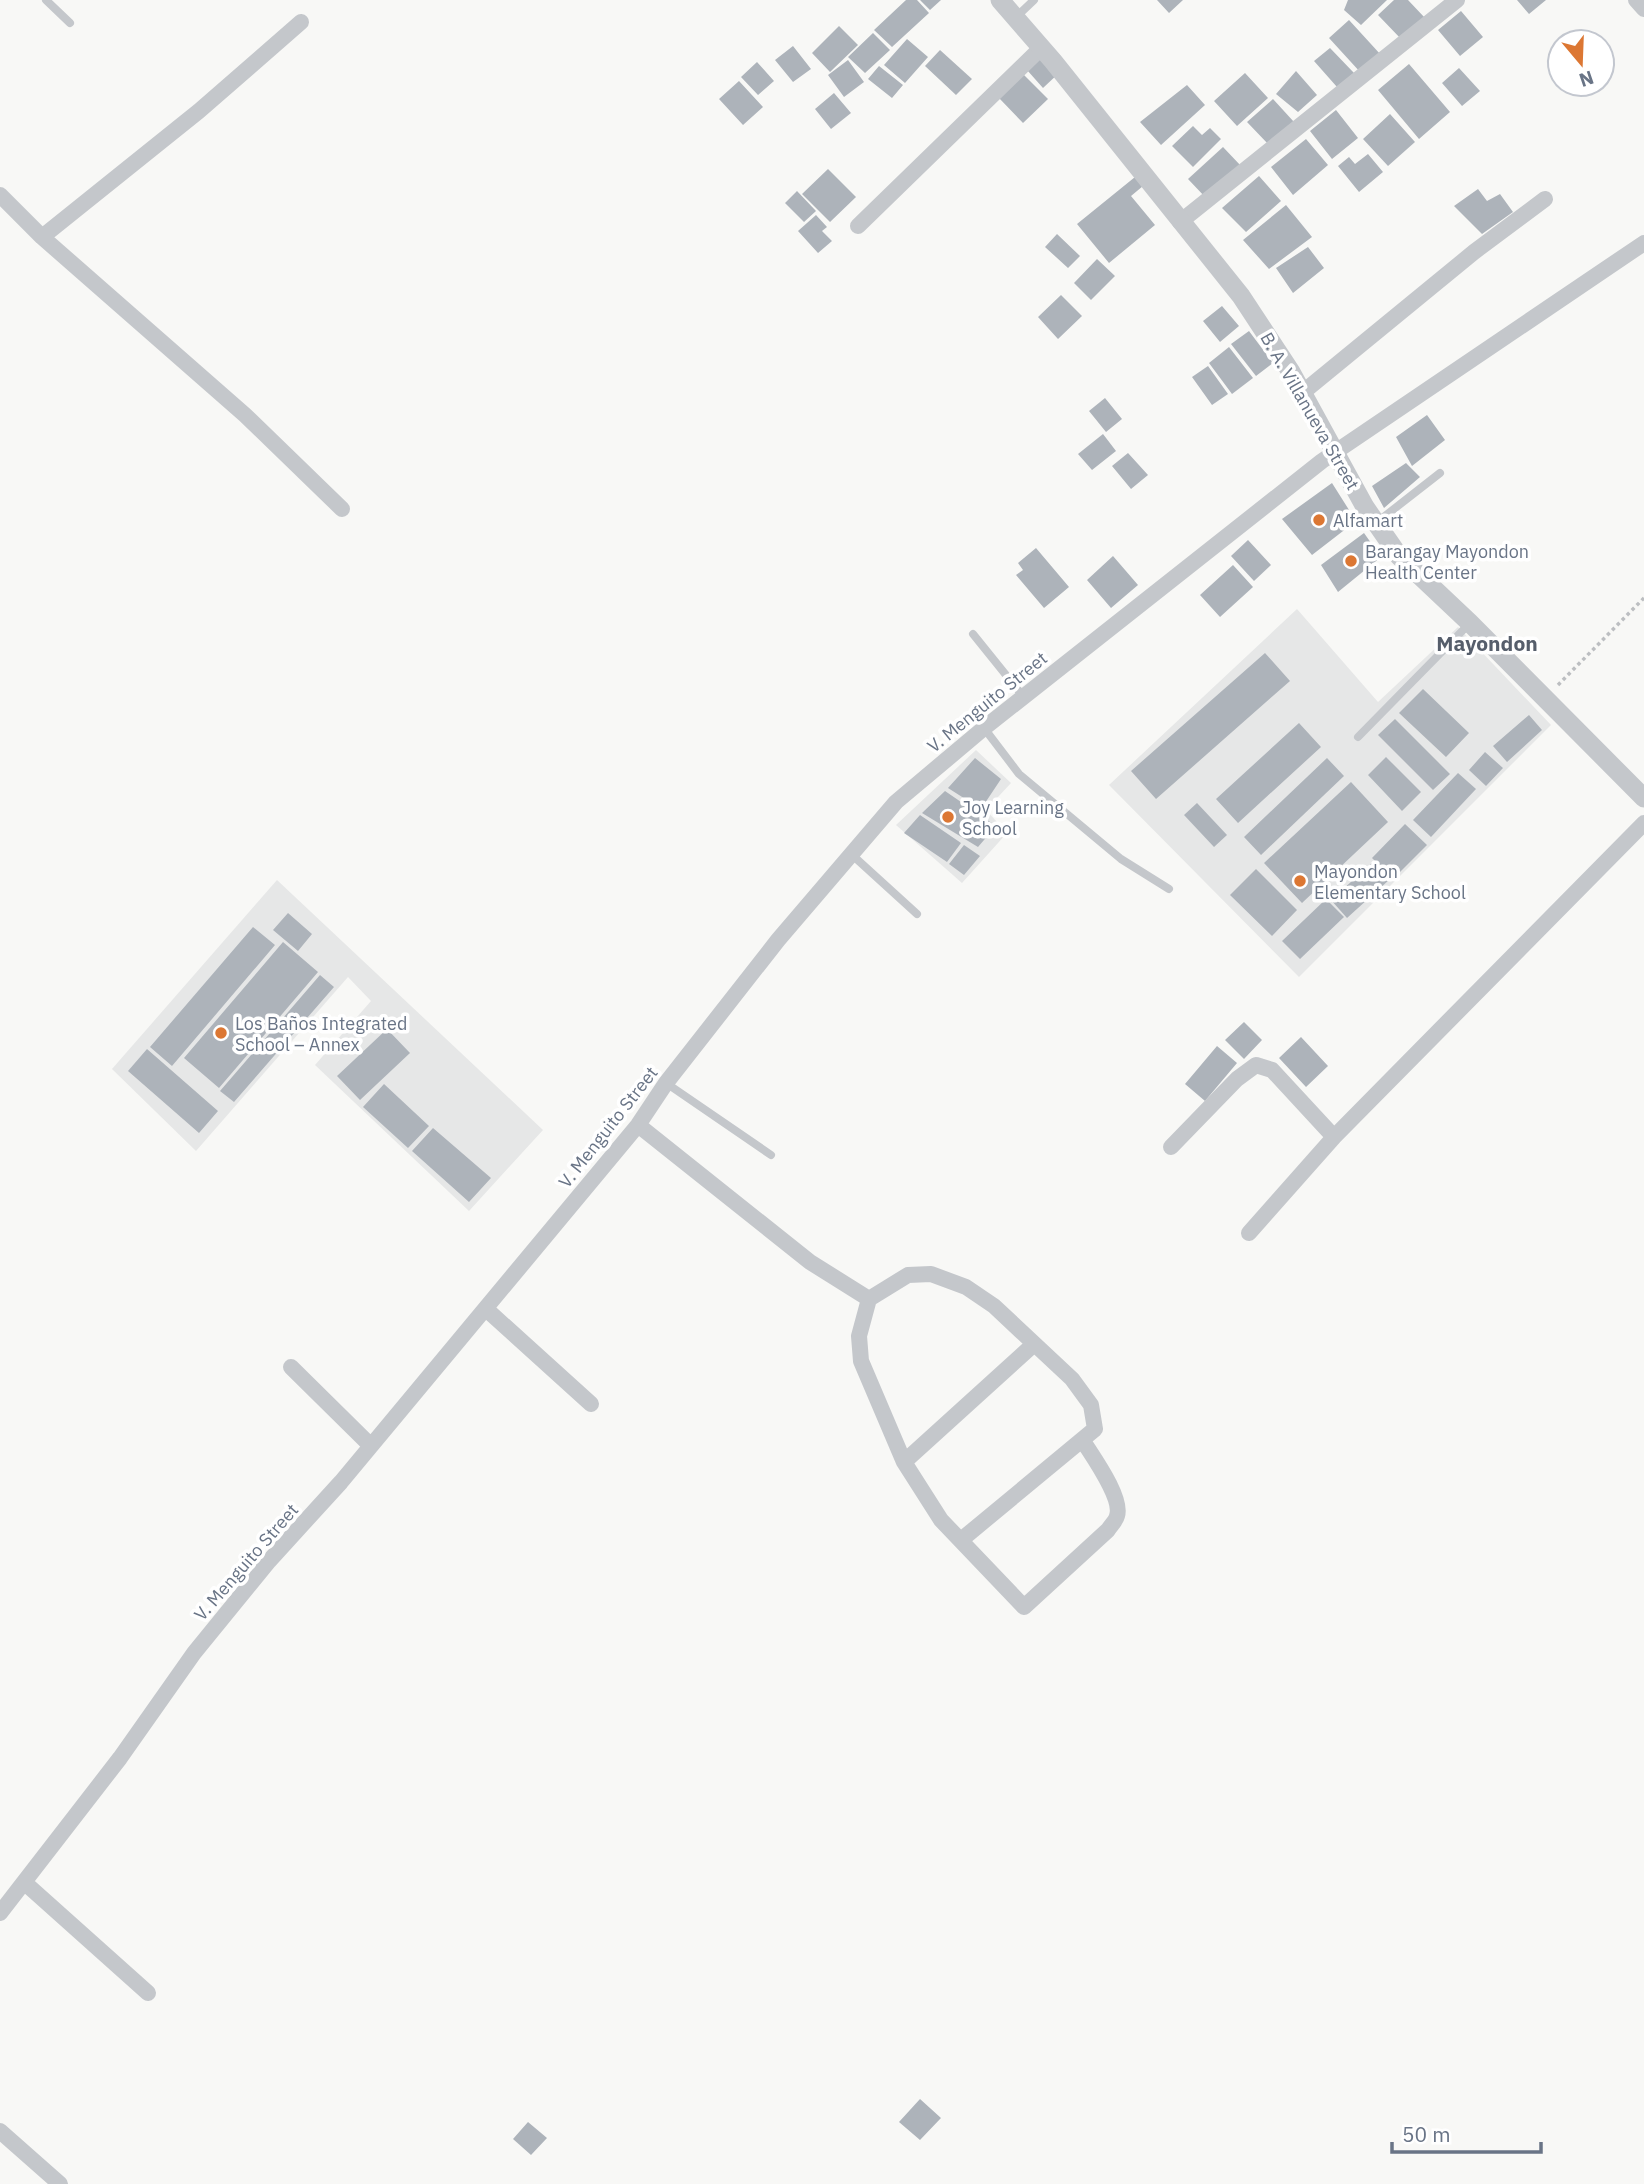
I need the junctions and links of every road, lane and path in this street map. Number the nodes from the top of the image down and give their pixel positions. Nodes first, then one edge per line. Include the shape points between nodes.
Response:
1 (46, 0) edge
2 (1034, 0) edge
3 (1457, 0) edge
4 (1636, 0) edge
5 (1010, 7) edge
6 (1644, 9) edge
7 (302, 22) dead end
8 (70, 23) dead end
9 (1042, 47) junction
10 (0, 195) edge
11 (1545, 199) dead end
12 (1181, 222) junction
13 (858, 226) dead end
14 (42, 237) junction
15 (1644, 243) edge
16 (1302, 393) junction
17 (1334, 452) junction
18 (1440, 473) dead end
19 (342, 509) dead end
20 (1376, 523) junction
21 (1644, 598) edge
22 (1470, 623) junction
23 (974, 634) dead end
24 (1023, 696) junction
25 (1544, 699) junction
26 (984, 728) junction
27 (1358, 737) dead end
28 (1644, 798) edge
29 (1644, 822) edge
30 (850, 853) junction
31 (1169, 889) dead end
32 (917, 915) dead end
33 (666, 1083) junction
34 (638, 1125) junction
35 (1334, 1137) junction
36 (1171, 1147) dead end
37 (771, 1155) dead end
38 (1249, 1233) dead end
39 (869, 1299) junction
40 (486, 1309) junction
41 (1033, 1345) junction
42 (291, 1367) dead end
43 (591, 1405) dead end
44 (1083, 1441) junction
45 (371, 1446) junction
46 (904, 1462) junction
47 (961, 1540) junction
48 (25, 1883) junction
49 (0, 1913) edge
50 (148, 1993) dead end
51 (0, 2132) edge
52 (60, 2184) edge

1 - 8 lane
2 - 5 lane
3 - 12 street
4 - 6 street
5 - 9 street, B. A. Villanueva Street
7 - 14 street
9 - 12 street, B. A. Villanueva Street
9 - 13 street
10 - 14 street
11 - 16 street
12 - 16 street, B. A. Villanueva Street via 1241,296
14 - 19 street via 245,415
15 - 17 street, V. Menguito Street
16 - 17 street, B. A. Villanueva Street
17 - 20 street, B. A. Villanueva Street
17 - 24 street, V. Menguito Street
18 - 20 lane
20 - 22 street, B. A. Villanueva Street via 1399,556
21 - 25 path
22 - 25 street, B. A. Villanueva Street
22 - 27 lane
23 - 24 lane
24 - 26 street, V. Menguito Street
25 - 28 street, B. A. Villanueva Street
26 - 30 street, V. Menguito Street via 896,802
26 - 31 lane via 1018,774 1121,859
29 - 35 street
30 - 32 lane
30 - 33 street, V. Menguito Street
33 - 34 street, V. Menguito Street
33 - 37 lane
34 - 39 street via 810,1262
34 - 40 street, V. Menguito Street
35 - 36 street via 1272,1070 1256,1065
35 - 38 street
39 - 41 street via 908,1275 945,1277 994,1306
39 - 46 street via 859,1336 861,1361
40 - 43 street
40 - 45 street, V. Menguito Street
41 - 44 street via 1072,1379 1091,1405 1095,1429
41 - 46 street
42 - 45 street
44 - 47 street
44 - 47 street via 1108,1481 1118,1504 1117,1516 1108,1530 1024,1607
45 - 48 street, V. Menguito Street via 194,1653
46 - 47 street via 941,1520
48 - 49 street, V. Menguito Street
48 - 50 street
51 - 52 street

